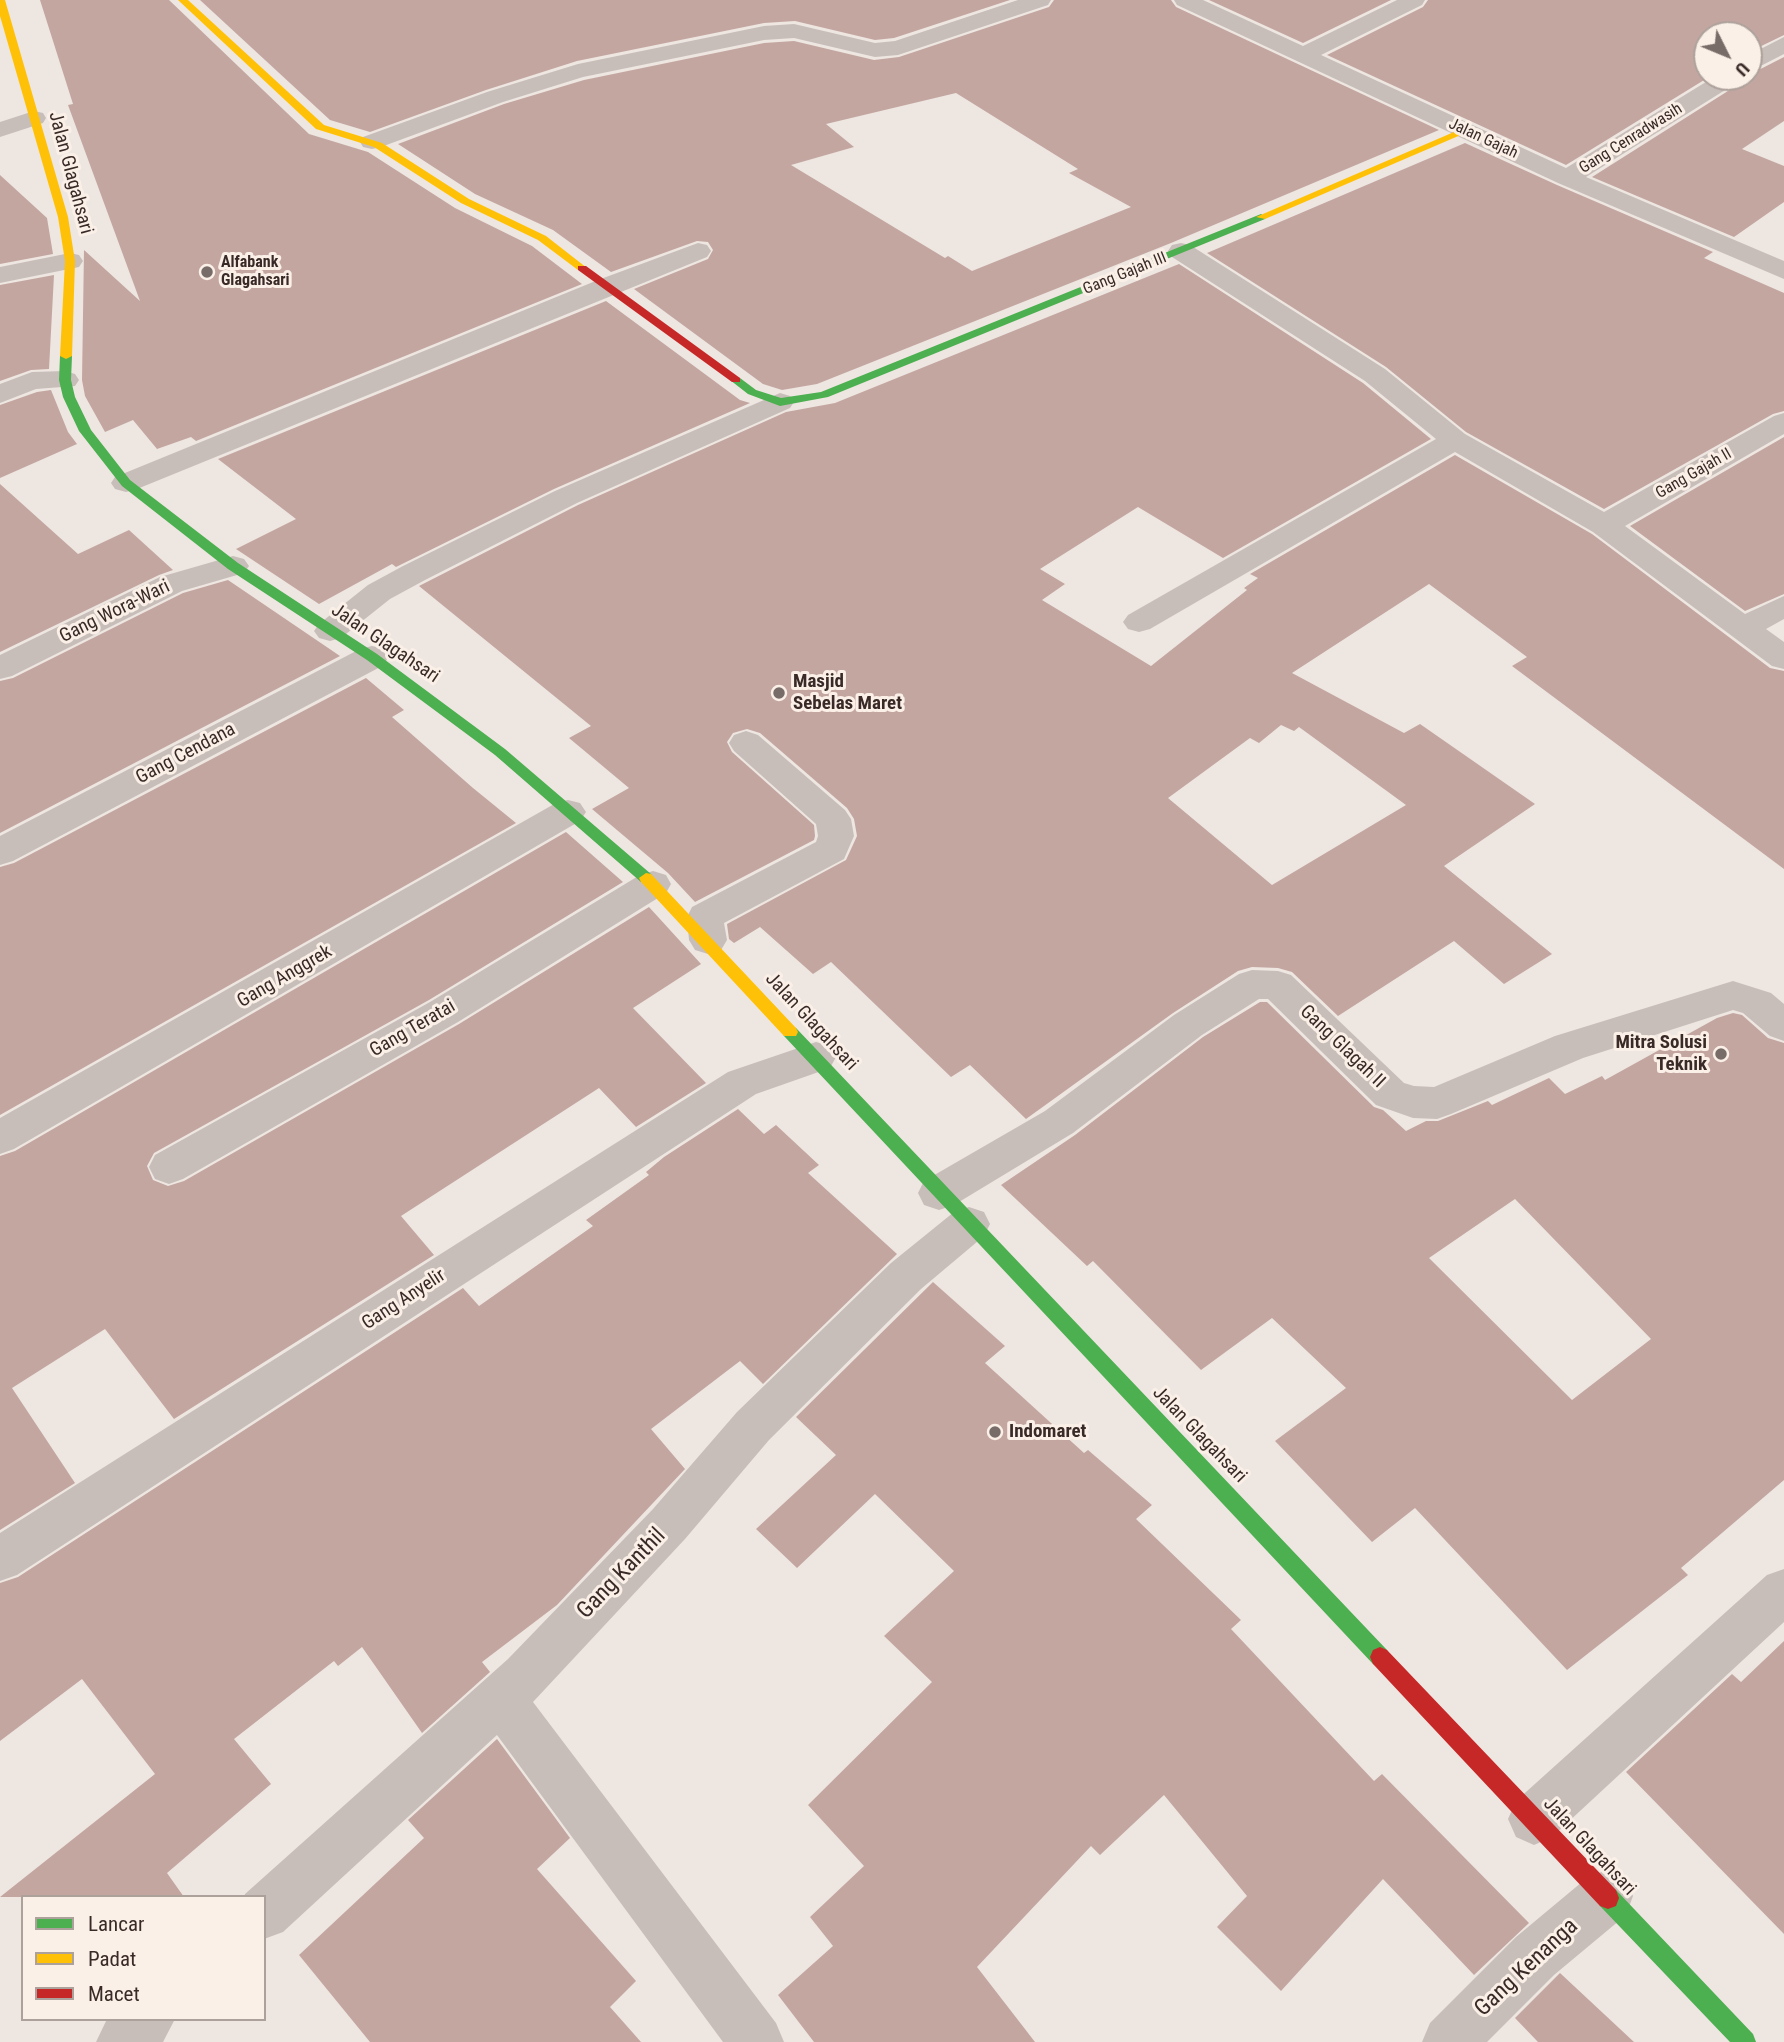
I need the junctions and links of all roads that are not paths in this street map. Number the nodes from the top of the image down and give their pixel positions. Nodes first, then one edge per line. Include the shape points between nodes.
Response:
1 (0, 0) edge
2 (183, 0) edge
3 (1040, 0) edge
4 (1185, 0) edge
5 (1414, 0) edge
6 (1784, 44) edge
7 (1305, 54) junction
8 (1763, 57) edge
9 (1707, 91) edge
10 (34, 118) junction
11 (0, 130) edge
12 (1465, 131) junction
13 (372, 142) junction
14 (1567, 178) junction
15 (698, 251) dead end
16 (1181, 251) junction
17 (70, 261) junction
18 (1784, 271) edge
19 (0, 275) edge
20 (607, 286) junction
21 (65, 380) junction
22 (0, 394) edge
23 (780, 402) junction
24 (1784, 422) edge
25 (1455, 440) junction
26 (126, 483) junction
27 (1604, 525) junction
28 (233, 566) junction
29 (1784, 606) edge
30 (1139, 622) dead end
31 (1744, 628) junction
32 (330, 631) junction
33 (372, 657) junction
34 (1784, 658) edge
35 (0, 668) edge
36 (746, 744) dead end
37 (568, 812) junction
38 (0, 852) edge
39 (653, 884) junction
40 (708, 940) junction
41 (1784, 1026) edge
42 (816, 1057) junction
43 (0, 1138) edge
44 (169, 1167) dead end
45 (939, 1193) junction
46 (969, 1224) junction
47 (0, 1559) edge
48 (1784, 1591) edge
49 (500, 1699) junction
50 (1534, 1819) junction
51 (1607, 1896) junction
52 (266, 1911) edge
53 (146, 2021) edge
54 (123, 2042) edge
55 (757, 2042) edge
56 (1449, 2042) edge
57 (1745, 2042) edge

1 - 10 street, Jalan Glagahsari
2 - 13 street via 314,122
3 - 13 street via 898,48 875,50 794,31 764,33 578,71
4 - 7 street, Jalan Gajah
5 - 7 street
6 - 8 street
7 - 12 street, Jalan Gajah
9 - 14 street, Gang Cenradwasih
10 - 11 street
10 - 17 street, Jalan Glagahsari via 63,217
12 - 14 street, Jalan Gajah
12 - 16 street, Gang Gajah III
13 - 20 street via 465,201 542,238
14 - 18 street, Jalan Gajah
15 - 20 street
16 - 23 street, Gang Gajah III via 824,395
16 - 25 street via 1375,375
17 - 19 street
17 - 21 street, Jalan Glagahsari
20 - 23 street via 752,392
20 - 26 street
21 - 22 street via 32,381
21 - 26 street, Jalan Glagahsari via 85,431
23 - 32 street via 566,497 426,566 379,592
24 - 27 street, Gang Gajah II
25 - 27 street
25 - 30 street
26 - 28 street, Jalan Glagahsari
27 - 31 street
28 - 32 street, Jalan Glagahsari
28 - 35 street, Gang Wora-Wari via 171,584
29 - 31 street
31 - 34 street
32 - 33 street, Jalan Glagahsari
33 - 37 street, Jalan Glagahsari via 500,752
33 - 38 street, Gang Cendana
36 - 40 street via 833,819 836,836 831,850 705,917
37 - 39 street, Jalan Glagahsari
37 - 43 street, Gang Anggrek
39 - 40 street, Jalan Glagahsari
39 - 44 street, Gang Teratai via 444,1012
40 - 42 street, Jalan Glagahsari
41 - 45 street, Gang Glagah II via 1757,1003 1734,995 1569,1047 1437,1103 1413,1102 1390,1094 1278,985 1252,984 1188,1025 1059,1122
42 - 45 street, Jalan Glagahsari
42 - 47 street, Gang Anyelir via 742,1083
45 - 46 street, Jalan Glagahsari
46 - 49 street, Gang Kanthil via 906,1276 753,1426 669,1524
46 - 50 street, Jalan Glagahsari
48 - 50 street
49 - 52 street, Gang Kanthil
49 - 55 street
50 - 51 street, Jalan Glagahsari
51 - 56 street, Gang Kenanga via 1535,1956
51 - 57 street, Jalan Glagahsari
53 - 54 street

